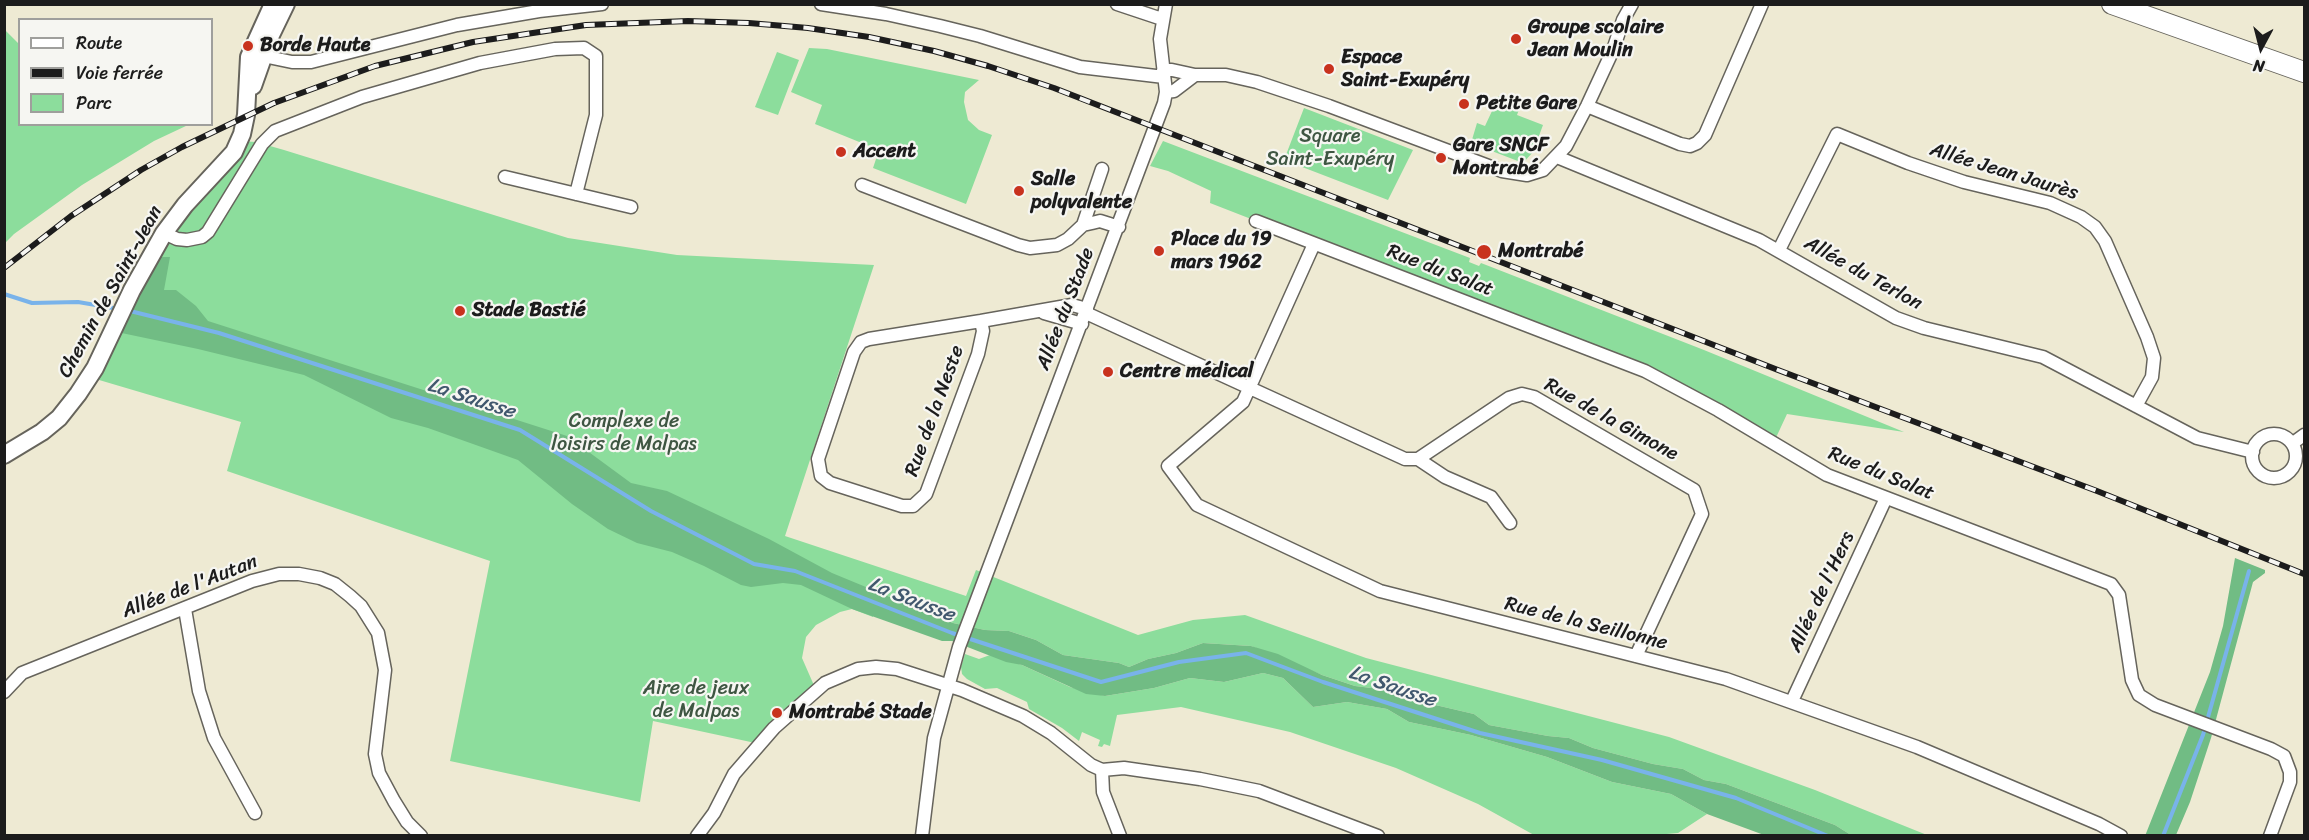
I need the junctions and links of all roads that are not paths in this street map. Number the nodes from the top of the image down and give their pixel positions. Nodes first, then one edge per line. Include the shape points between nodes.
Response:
1 (273, 4) edge
2 (286, 4) edge
3 (602, 4) edge
4 (821, 4) edge
5 (1117, 4) edge
6 (1632, 4) edge
7 (1762, 4) edge
8 (2112, 4) edge
9 (1165, 5) edge
10 (1162, 19) junction
11 (264, 54) junction
12 (2304, 72) edge
13 (1164, 74) junction
14 (1195, 75) junction
15 (1166, 92) junction
16 (248, 101) junction
17 (1587, 106) junction
18 (1557, 157) junction
19 (1102, 169) dead end
20 (505, 177) dead end
21 (862, 185) dead end
22 (576, 194) junction
23 (631, 207) dead end
24 (1256, 221) dead end
25 (1083, 225) junction
26 (1119, 227) junction
27 (164, 233) junction
28 (1314, 244) junction
29 (1779, 250) junction
30 (1085, 315) junction
31 (981, 321) junction
32 (1249, 387) junction
33 (2136, 406) junction
34 (2304, 435) edge
35 (2292, 443) junction
36 (2253, 452) junction
37 (4, 455) edge
38 (1418, 459) junction
39 (2299, 470) edge
40 (1886, 498) junction
41 (1510, 523) dead end
42 (185, 609) junction
43 (1636, 656) junction
44 (946, 686) junction
45 (4, 692) edge
46 (1792, 701) junction
47 (1102, 770) junction
48 (255, 813) dead end
49 (421, 836) edge
50 (697, 836) edge
51 (922, 836) edge
52 (1120, 836) edge
53 (1378, 836) edge
54 (2121, 836) edge
55 (2270, 836) edge

1 - 16 street, Chemin de Saint-Jean via 249,57
2 - 11 street, Chemin de Saint-Jean
3 - 11 street via 500,17 311,62 292,62
4 - 13 street via 940,26 1080,67
5 - 10 street
6 - 17 street
7 - 17 street via 1705,135 1697,143 1680,144
8 - 12 main road
9 - 10 street, Allée du Stade
10 - 13 street, Allée du Stade
11 - 16 street, Chemin de Saint-Jean
13 - 14 street via 1172,70
13 - 15 street, Allée du Stade
14 - 15 street via 1174,91
14 - 18 street via 1226,75 1281,89 1502,171 1536,174
15 - 26 street, Allée du Stade
16 - 27 street, Chemin de Saint-Jean via 234,152
17 - 18 street
18 - 29 street, Allée du Terlon
19 - 25 street
20 - 22 street
21 - 25 street via 1030,248 1056,245
22 - 23 street
22 - 27 street via 596,115 596,56 584,48 555,49 480,63 373,94 275,131 265,140 208,232 187,240
24 - 28 street, Rue du Salat
25 - 26 street via 1100,221
26 - 30 street, Allée du Stade
27 - 37 street, Chemin de Saint-Jean via 78,394 58,418
28 - 32 street
28 - 40 street, Rue du Salat via 1645,371 1827,475
29 - 33 street, Allée du Terlon via 1896,318 2043,357
29 - 33 street, Allée Jean Jaurès via 1837,134 1964,182 2050,203 2095,227 2105,241 2147,337 2154,358 2152,377
30 - 31 street, Rue de la Neste via 1040,312
30 - 32 street
30 - 44 street, Allée du Stade
31 - 31 street, Rue de la Neste via 861,342 854,352 818,459 821,476 830,483 902,506 920,502 978,354
32 - 38 street via 1405,459
32 - 43 street, Rue de la Seillonne via 1243,402 1168,466 1197,505 1380,591
33 - 36 street, Allée du Terlon via 2197,438
34 - 35 street
35 - 36 street via 2281,435 2267,435
35 - 39 street
36 - 39 street via 2254,465 2270,478
38 - 41 street via 1445,477 1491,497
38 - 43 street, Rue de la Gimone via 1509,398 1522,394 1534,397 1695,490 1702,514
40 - 46 street, Allée de l'Hers
40 - 55 street, Rue du Salat via 2111,584 2119,595 2135,688 2146,701 2279,753 2288,764 2290,782
42 - 45 street, Allée de l'Autan via 22,673
42 - 48 street via 199,691 214,738
42 - 49 street, Allée de l'Autan via 279,574 321,578 351,596 378,633 385,670 375,754 379,772 407,822
43 - 46 street, Rue de la Seillonne
44 - 47 street via 1023,716
44 - 50 street via 897,669 876,667 858,669 825,683 784,718 744,761
44 - 51 street via 934,738
46 - 54 street, Rue de la Seillonne via 1917,747
47 - 52 street via 1103,792
47 - 53 street via 1124,768 1260,791

